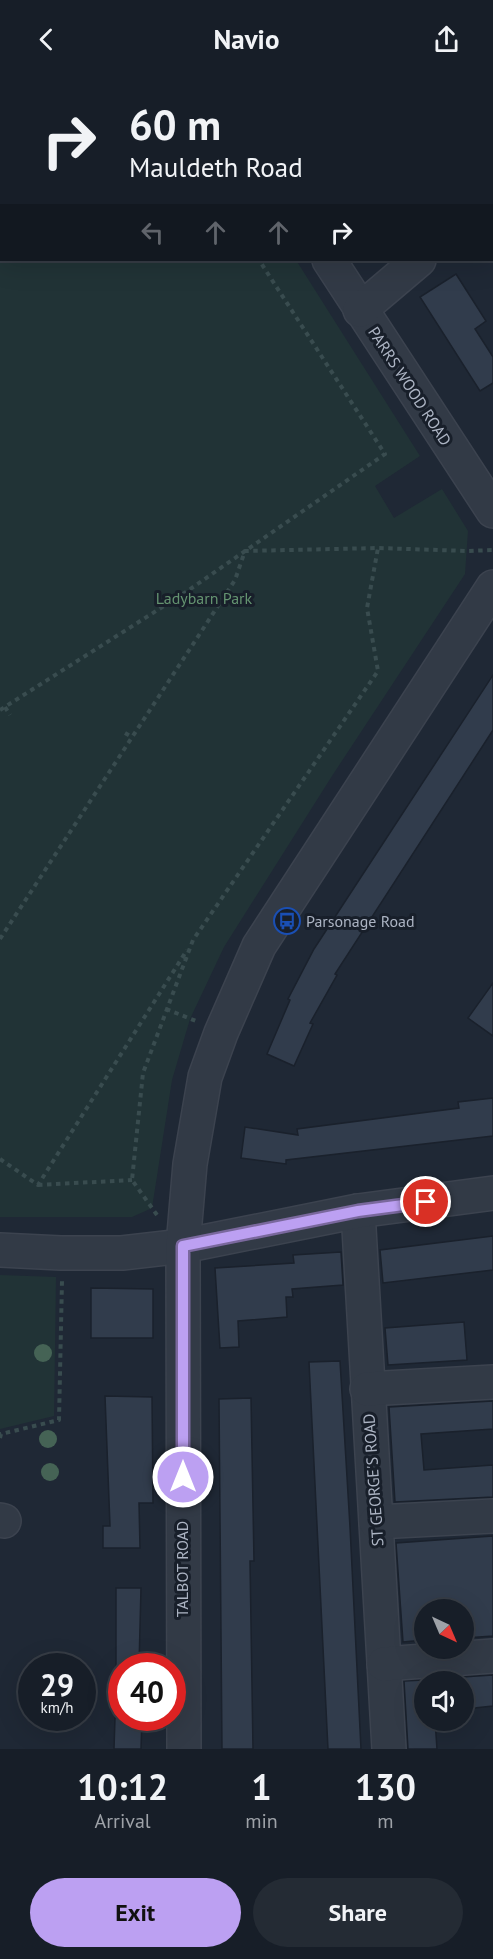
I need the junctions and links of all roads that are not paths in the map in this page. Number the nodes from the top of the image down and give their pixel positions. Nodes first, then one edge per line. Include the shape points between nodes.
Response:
1 (330, 261) edge
2 (418, 261) edge
3 (360, 310) junction
4 (493, 511) edge
5 (493, 587) edge
6 (493, 1193) edge
7 (358, 1211) junction
8 (183, 1246) junction
9 (0, 1250) edge
10 (493, 1382) edge
11 (367, 1389) junction
12 (493, 1516) edge
13 (376, 1522) junction
14 (493, 1656) edge
15 (384, 1664) junction
16 (184, 1749) edge
17 (389, 1749) edge

1 - 3 street, PARRS WOOD ROAD
2 - 3 street
3 - 4 street, PARRS WOOD ROAD
5 - 8 street via 259,946 205,1077 189,1164
6 - 7 street
7 - 8 street
7 - 11 street, ST GEORGE'S ROAD
8 - 9 street via 122,1253
8 - 16 street, TALBOT ROAD
10 - 11 street
11 - 13 street, ST GEORGE'S ROAD
12 - 13 street
13 - 15 street, ST GEORGE'S ROAD
14 - 15 street
15 - 17 street, ST GEORGE'S ROAD

